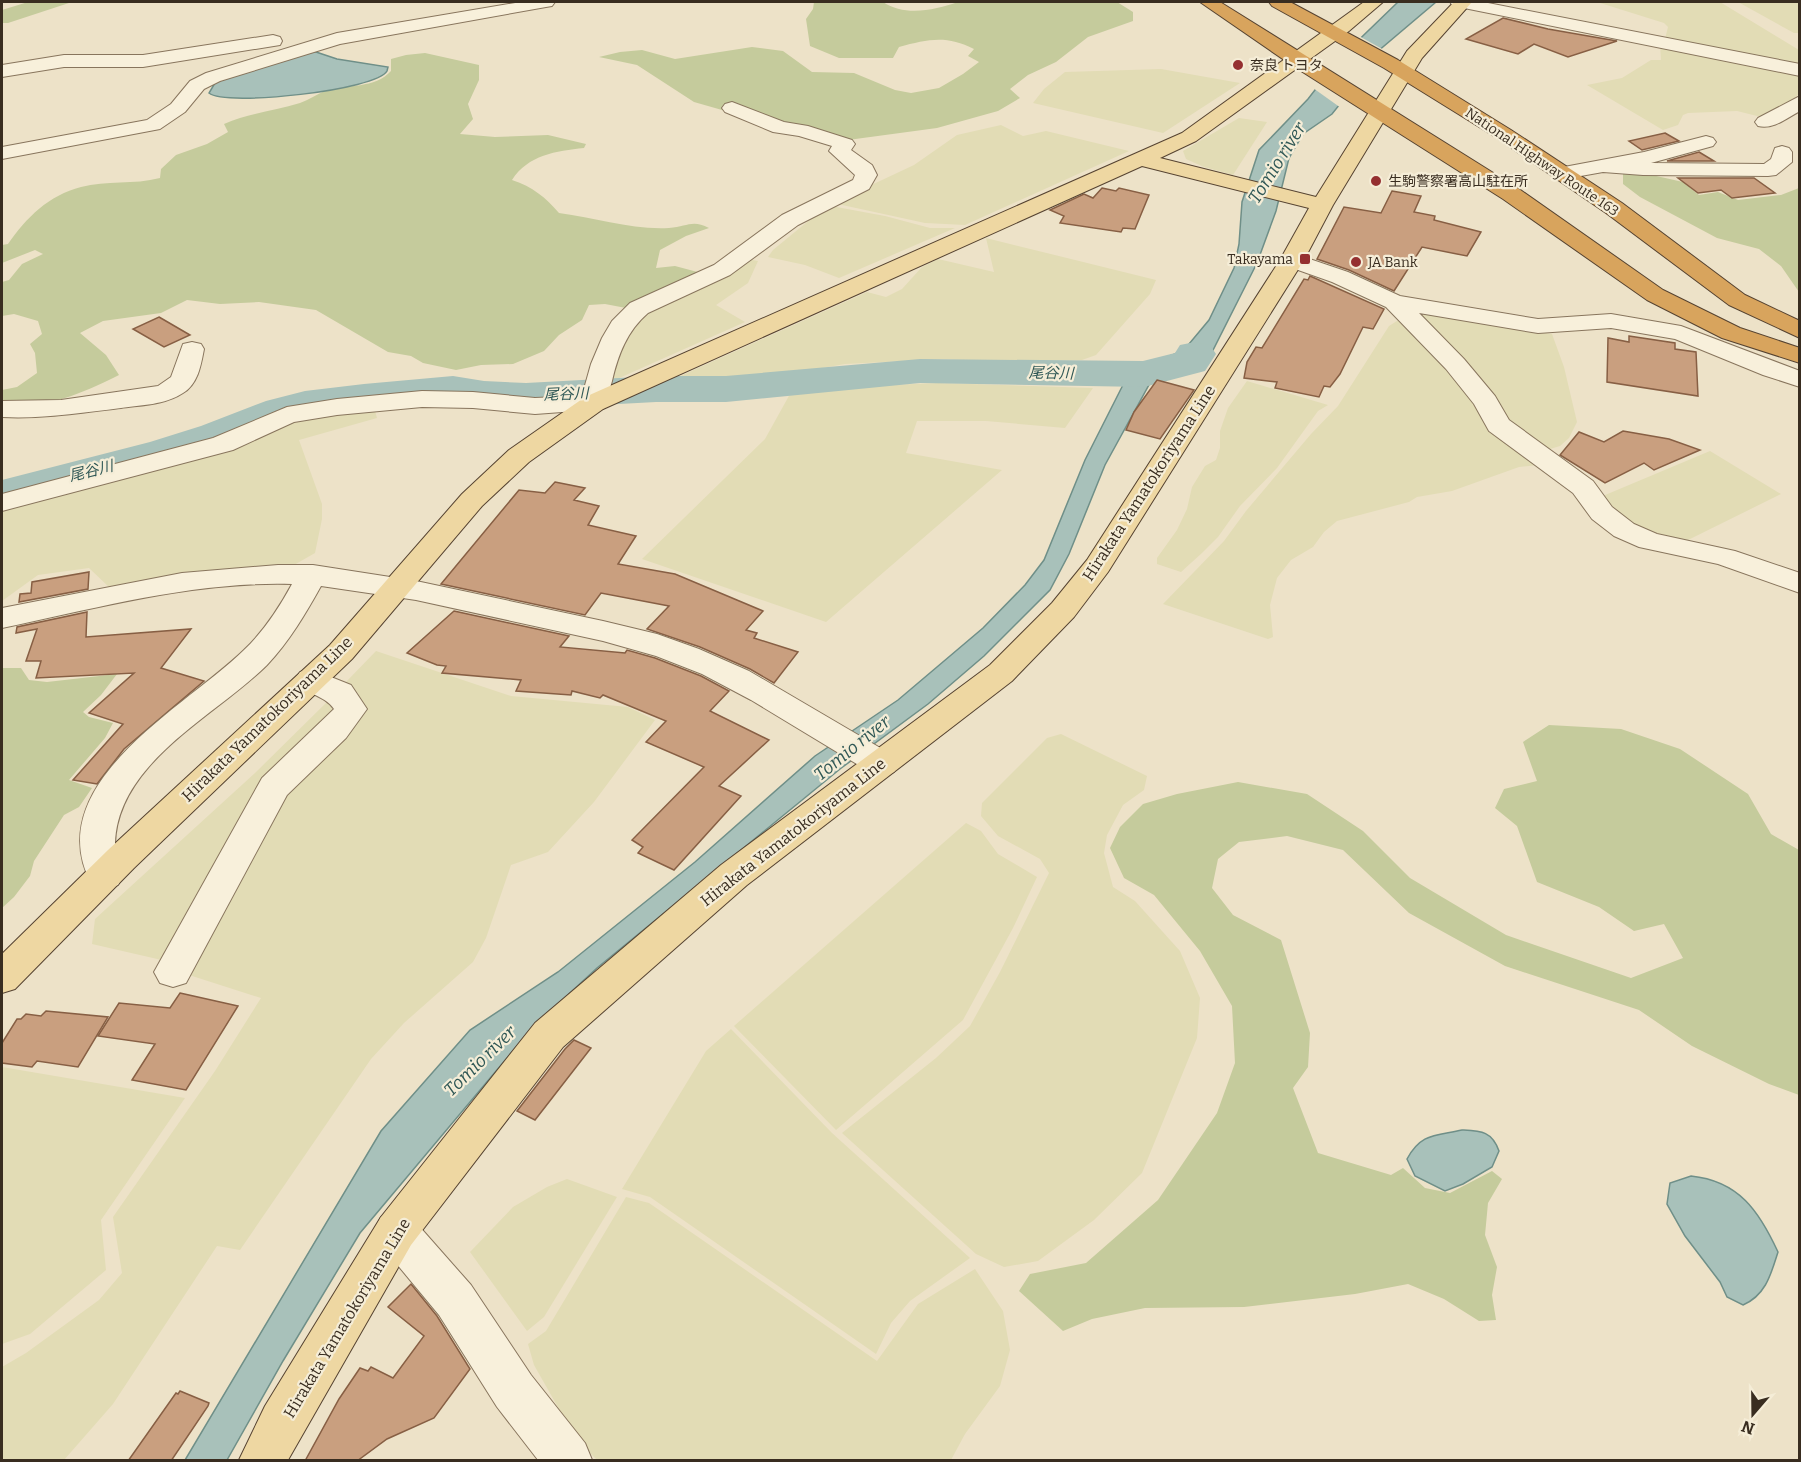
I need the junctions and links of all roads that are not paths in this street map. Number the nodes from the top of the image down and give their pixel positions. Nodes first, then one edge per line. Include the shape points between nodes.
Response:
1 (546, 2) edge
2 (1209, 2) edge
3 (1278, 2) edge
4 (1461, 2) edge
5 (1367, 8) edge
6 (1298, 13) junction
7 (1341, 37) junction
8 (337, 39) junction
9 (1297, 60) junction
10 (1397, 68) junction
11 (1800, 70) edge
12 (2, 71) edge
13 (1800, 102) edge
14 (1370, 105) junction
15 (732, 108) dead end
16 (1765, 122) dead end
17 (1363, 137) junction
18 (1423, 138) junction
19 (1706, 142) dead end
20 (1782, 152) dead end
21 (2, 153) edge
22 (1140, 159) junction
23 (1600, 165) junction
24 (1564, 173) junction
25 (1307, 202) junction
26 (1292, 260) junction
27 (1394, 302) junction
28 (1800, 332) edge
29 (192, 350) dead end
30 (1800, 356) edge
31 (1800, 379) edge
32 (594, 403) junction
33 (2, 409) edge
34 (2, 503) edge
35 (313, 574) junction
36 (1800, 584) edge
37 (396, 586) junction
38 (2, 618) edge
39 (311, 680) junction
40 (882, 764) junction
41 (105, 875) junction
42 (172, 972) dead end
43 (2, 978) edge
44 (396, 1232) junction
45 (263, 1461) edge
46 (568, 1461) edge

1 - 8 street
2 - 9 highway
3 - 6 highway, National Highway Route 163
4 - 10 main road, Hirakata Yamatokoriyama Line
4 - 11 street
5 - 6 main road via 1330,18
5 - 7 main road, Hirakata Yamatokoriyama Line
6 - 7 highway, National Highway Route 163
7 - 9 main road, Hirakata Yamatokoriyama Line
7 - 10 highway, National Highway Route 163
8 - 12 street via 300,36 143,62 64,61
8 - 21 street via 213,77 153,125
9 - 14 highway
9 - 22 main road, Hirakata Yamatokoriyama Line via 1189,137
10 - 14 main road, Hirakata Yamatokoriyama Line
10 - 24 highway, National Highway Route 163
13 - 16 street
14 - 17 main road, Hirakata Yamatokoriyama Line
14 - 18 highway
15 - 32 street via 780,128 801,130 845,144 839,152 866,175 861,184 790,220 723,270 628,316 598,380
17 - 18 main road via 1392,132
17 - 25 main road, Hirakata Yamatokoriyama Line
18 - 30 highway via 1655,295 1731,333
19 - 23 street
20 - 23 street via 1781,162 1768,170
22 - 25 main road
22 - 32 main road, Hirakata Yamatokoriyama Line
23 - 24 street
24 - 28 highway, National Highway Route 163 via 1737,300
25 - 26 main road, Hirakata Yamatokoriyama Line
26 - 27 street
26 - 40 main road, Hirakata Yamatokoriyama Line via 1098,566 1063,610 1001,673
27 - 31 street via 1538,326 1611,321 1653,327 1681,333
27 - 36 street via 1455,364 1486,402 1498,425 1583,487 1602,513 1624,530 1649,541 1725,557
29 - 33 street via 186,378 158,395 51,409
32 - 34 street via 535,406 422,399 286,415 212,447
32 - 37 main road, Hirakata Yamatokoriyama Line via 511,464 472,500
35 - 37 street
35 - 38 street via 204,580
35 - 41 street via 278,633 255,658 169,729 116,782 103,809 97,845
37 - 39 main road, Hirakata Yamatokoriyama Line
37 - 40 street via 636,638 688,656 743,681
39 - 41 main road, Hirakata Yamatokoriyama Line
39 - 42 street via 340,693 351,709 341,725 292,766 274,787
40 - 44 main road, Hirakata Yamatokoriyama Line via 734,875 549,1035
41 - 43 main road, Hirakata Yamatokoriyama Line
44 - 45 main road, Hirakata Yamatokoriyama Line
44 - 46 street via 455,1300 514,1391

